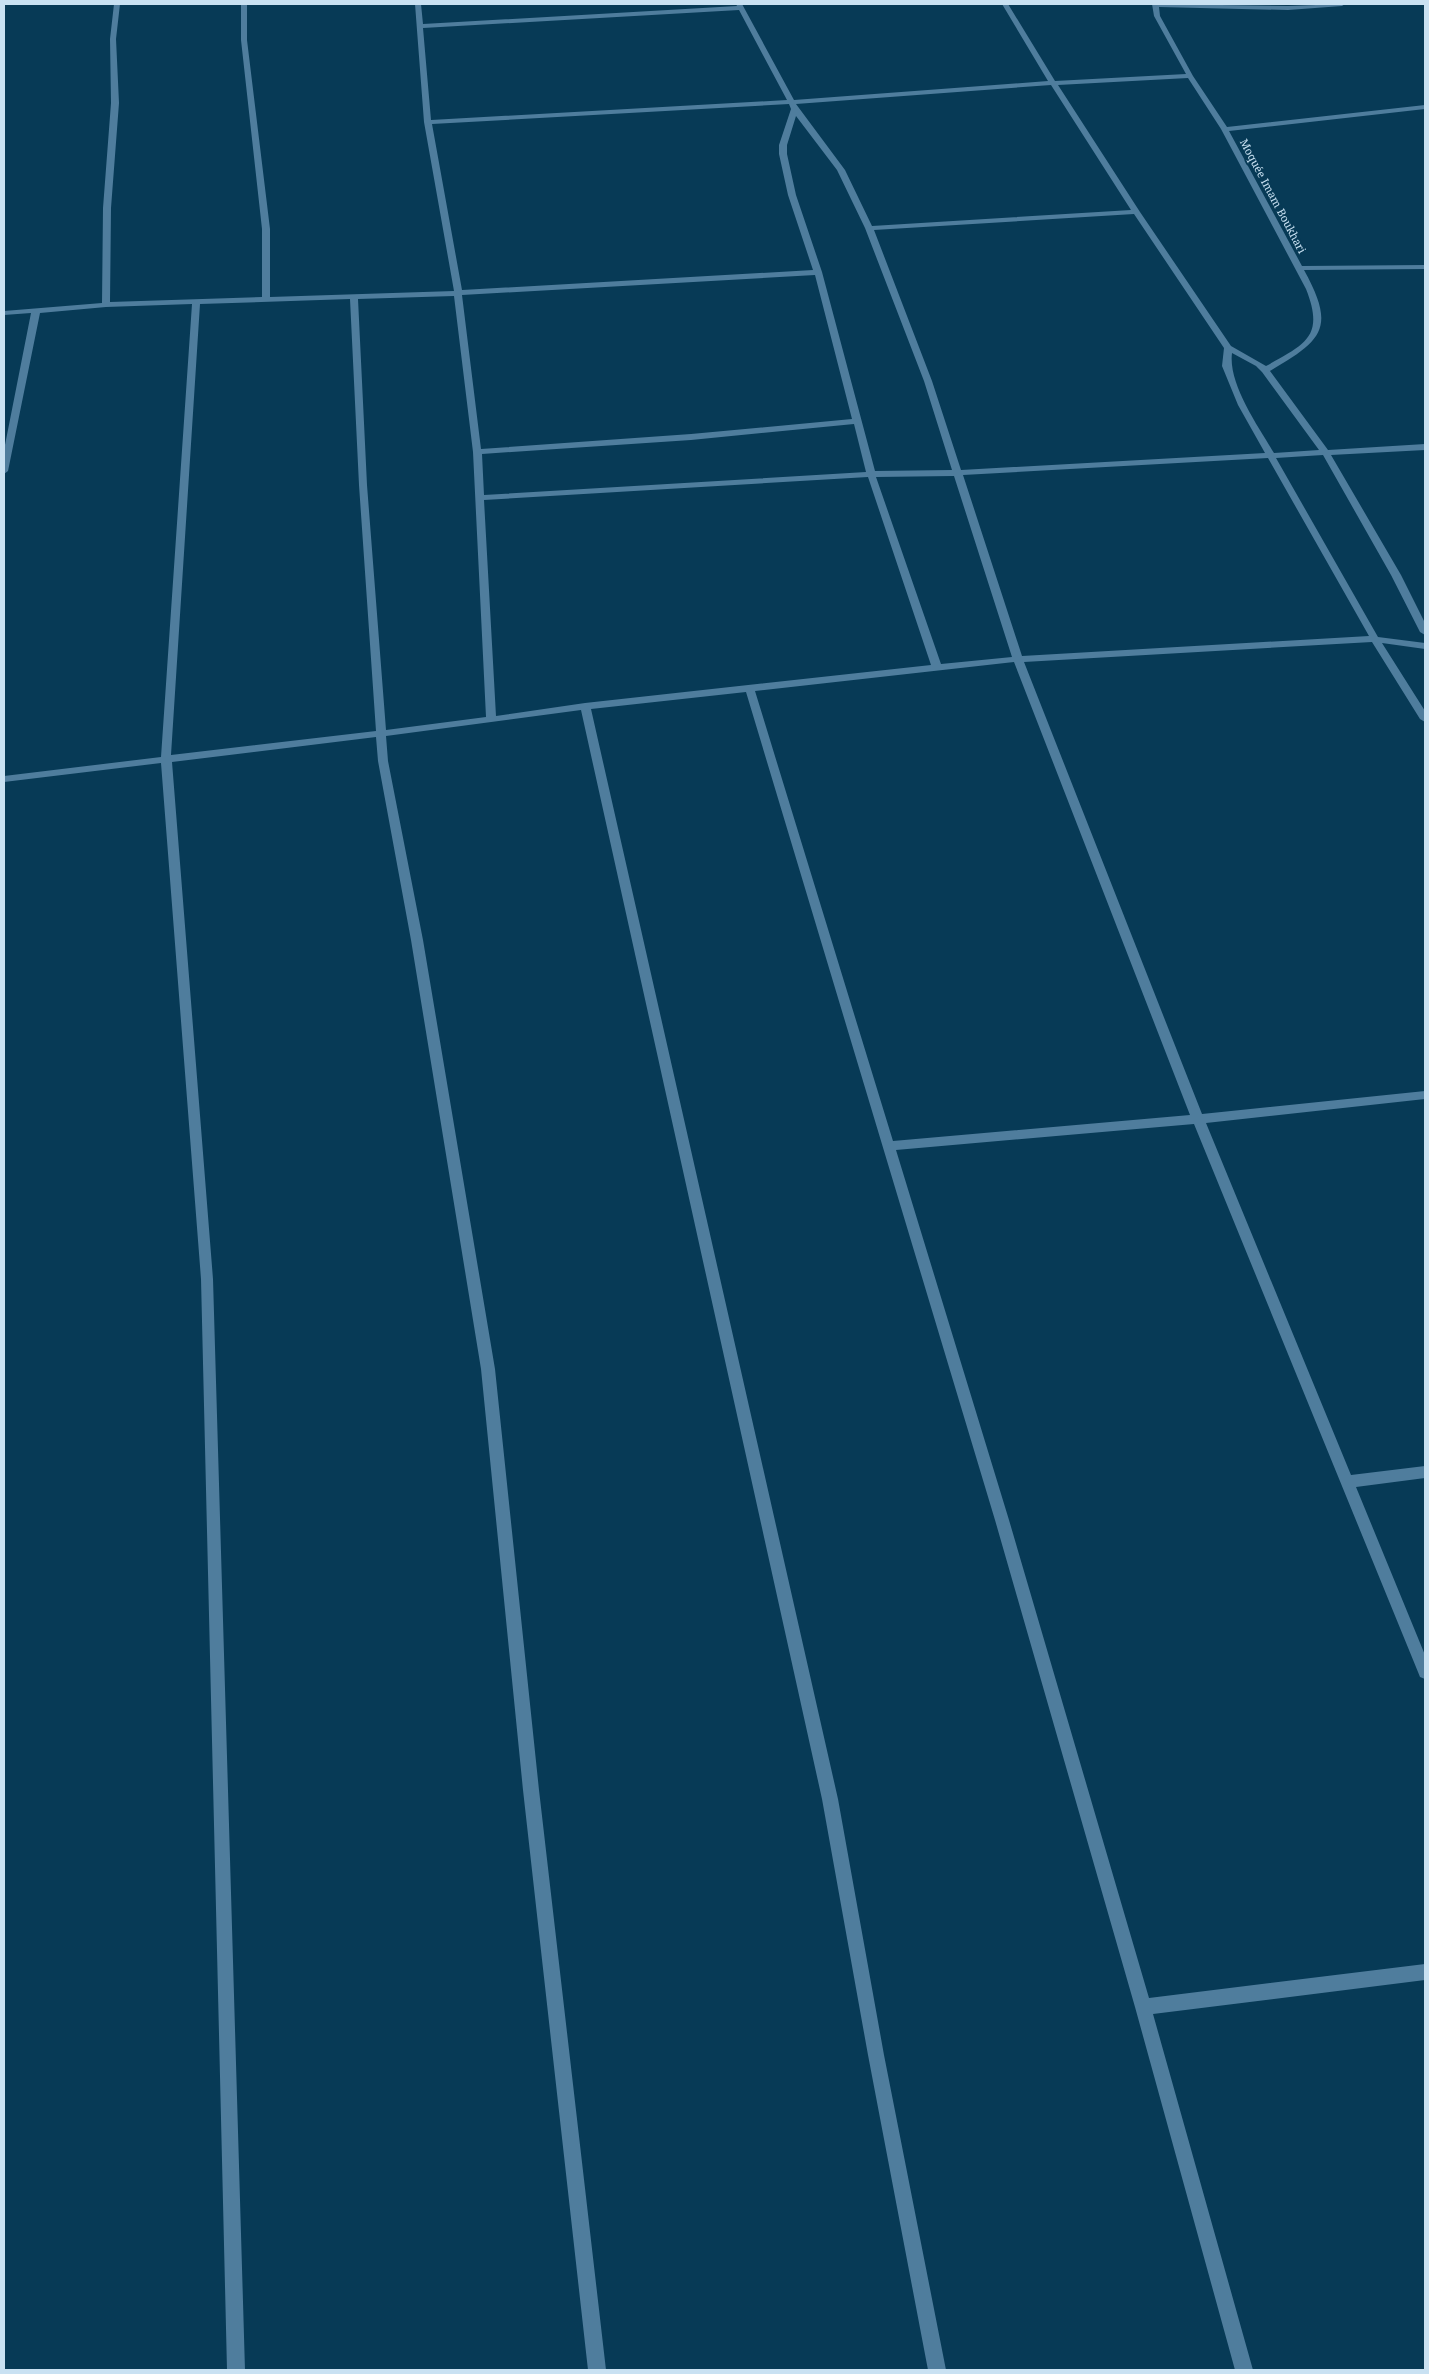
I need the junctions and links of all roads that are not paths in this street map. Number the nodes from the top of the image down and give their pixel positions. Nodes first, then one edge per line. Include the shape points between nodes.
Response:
1 (117, 4) edge
2 (244, 4) edge
3 (418, 4) edge
4 (1005, 4) edge
5 (1342, 4) edge
6 (1155, 5) edge
7 (740, 6) edge
8 (419, 26) junction
9 (1190, 76) junction
10 (1053, 83) junction
11 (793, 106) junction
12 (1425, 107) edge
13 (428, 122) junction
14 (1225, 129) junction
15 (1136, 212) junction
16 (869, 228) junction
17 (1425, 267) edge
18 (1298, 268) junction
19 (818, 272) junction
20 (458, 293) junction
21 (354, 296) junction
22 (266, 300) junction
23 (196, 303) junction
24 (106, 305) junction
25 (36, 311) junction
26 (4, 313) edge
27 (1228, 348) junction
28 (1265, 370) junction
29 (858, 421) junction
30 (1425, 447) edge
31 (477, 452) junction
32 (1326, 454) junction
33 (1272, 457) junction
34 (4, 471) edge
35 (957, 473) junction
36 (871, 474) junction
37 (479, 498) junction
38 (1425, 632) edge
39 (1375, 638) junction
40 (1425, 646) edge
41 (1018, 659) junction
42 (937, 668) junction
43 (750, 689) junction
44 (585, 706) junction
45 (491, 720) junction
46 (1425, 720) edge
47 (381, 732) junction
48 (166, 758) junction
49 (4, 779) edge
50 (1425, 1094) edge
51 (1198, 1120) junction
52 (887, 1146) junction
53 (1425, 1472) edge
54 (1347, 1482) junction
55 (1425, 1672) edge
56 (1425, 1972) edge
57 (1143, 2007) junction
58 (236, 2370) edge
59 (598, 2370) edge
60 (937, 2370) edge
61 (1244, 2370) edge

1 - 24 street via 113,39 115,103 107,208
2 - 22 street via 244,40 266,229
3 - 8 street
4 - 10 street
5 - 6 street via 1288,8
6 - 9 street, Moquée Imam Boukhari via 1157,16
7 - 8 street
7 - 11 street
8 - 13 street
9 - 10 street
9 - 14 street, Moquée Imam Boukhari
10 - 11 street
10 - 15 street
11 - 13 street
11 - 16 street via 841,170
11 - 19 street via 782,154
12 - 14 street
13 - 20 street
14 - 18 street, Moquée Imam Boukhari
15 - 16 street
15 - 27 street
16 - 35 street via 898,299
17 - 18 street, Moquée Imam Boukhari
18 - 28 street via 1309,285 1320,318 1313,339 1298,352
19 - 20 street
19 - 29 street
20 - 21 street
20 - 31 street
21 - 22 street
21 - 47 street via 363,485
22 - 23 street
23 - 24 street
23 - 48 street
24 - 25 street
25 - 26 street
25 - 34 street
27 - 28 street
27 - 33 street via 1226,366 1231,379
28 - 32 street
29 - 31 street
29 - 36 street
30 - 32 street
31 - 37 street
32 - 33 street
32 - 38 street
33 - 35 street
33 - 39 street
35 - 36 street
35 - 41 street
36 - 37 street
36 - 42 street
37 - 45 street
39 - 40 street
39 - 41 street
39 - 46 street
41 - 42 street
41 - 51 street
42 - 43 street
43 - 44 street
43 - 52 street
44 - 45 street
44 - 60 street via 830,1799
45 - 47 street
47 - 48 street
47 - 59 street via 383,761 417,940 488,1369 531,1790
48 - 49 street
48 - 58 street via 207,1279
50 - 51 street
51 - 52 street
51 - 54 street
52 - 57 street via 1002,1520
53 - 54 street
54 - 55 street
56 - 57 street
57 - 61 street

